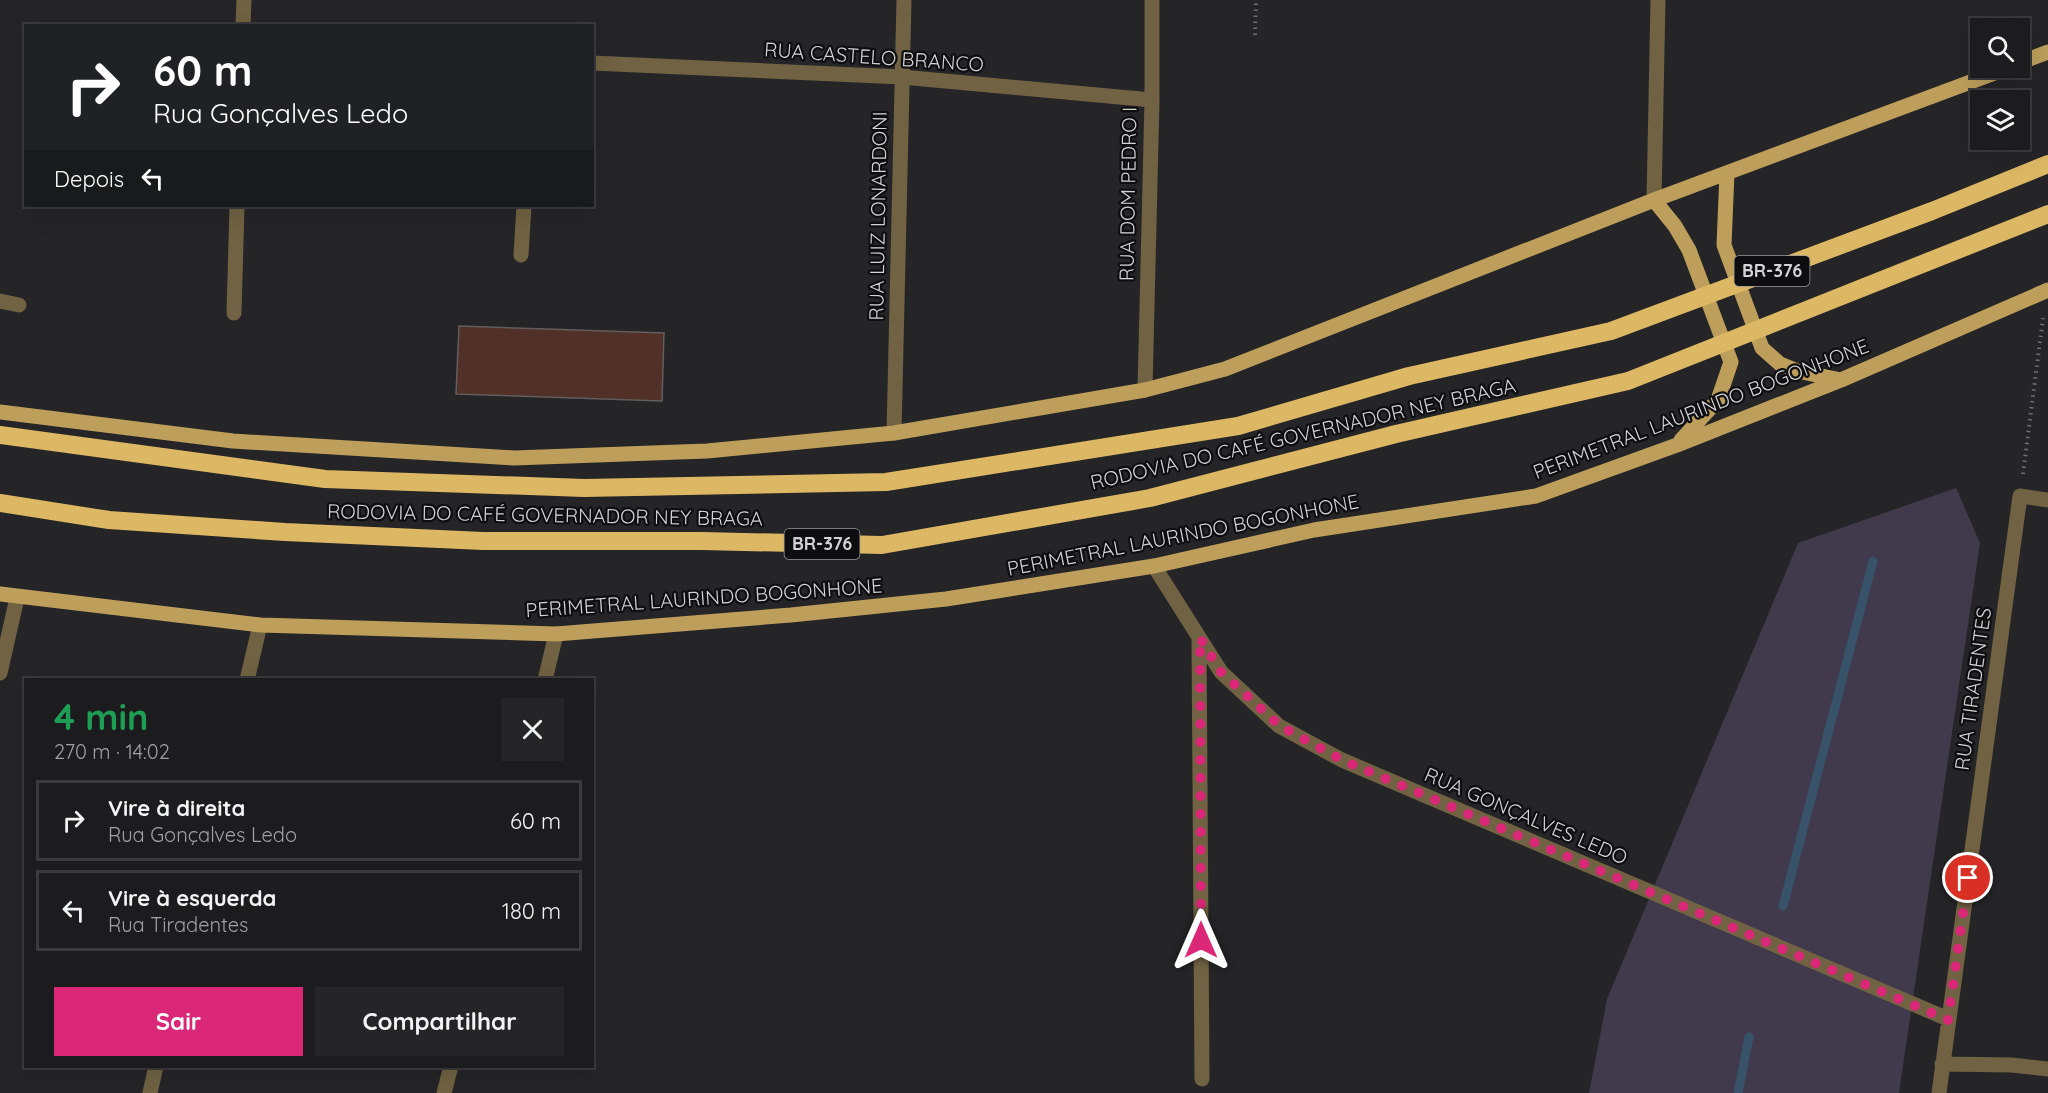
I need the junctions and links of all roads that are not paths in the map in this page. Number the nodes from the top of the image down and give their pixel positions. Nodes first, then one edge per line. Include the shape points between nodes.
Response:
1 (244, 0) edge
2 (904, 0) edge
3 (1152, 0) edge
4 (1658, 0) edge
5 (243, 24) edge
6 (2048, 52) edge
7 (2030, 59) edge
8 (594, 63) edge
9 (902, 77) junction
10 (1981, 78) edge
11 (1152, 100) junction
12 (2048, 164) edge
13 (1727, 173) junction
14 (1654, 200) junction
15 (237, 207) edge
16 (524, 207) edge
17 (2048, 214) edge
18 (521, 255) dead end
19 (2048, 290) edge
20 (0, 301) edge
21 (19, 305) dead end
22 (234, 313) dead end
23 (1841, 380) junction
24 (1145, 390) junction
25 (0, 412) edge
26 (894, 433) junction
27 (0, 435) edge
28 (1677, 445) junction
29 (2048, 500) edge
30 (0, 503) edge
31 (1154, 566) junction
32 (0, 594) edge
33 (17, 598) junction
34 (260, 625) junction
35 (556, 634) junction
36 (1200, 638) junction
37 (0, 673) edge
38 (247, 678) edge
39 (545, 678) edge
40 (1948, 1020) junction
41 (1942, 1064) junction
42 (156, 1068) edge
43 (450, 1068) edge
44 (2048, 1069) edge
45 (1202, 1079) dead end
46 (150, 1093) edge
47 (444, 1093) edge
48 (1939, 1093) edge

1 - 5 street
2 - 9 street, RUA LUIZ LONARDONI
3 - 11 street, RUA DOM PEDRO I
4 - 14 street
6 - 7 main road
8 - 9 street, RUA CASTELO BRANCO
9 - 11 street, RUA CASTELO BRANCO
9 - 26 street, RUA LUIZ LONARDONI
10 - 13 main road
11 - 24 street, RUA DOM PEDRO I
12 - 27 highway, RODOVIA DO CAFÉ GOVERNADOR NEY BRAGA / BR-376 via 1611,331 1408,376 1238,426 886,483 584,488 325,479
13 - 14 main road
13 - 23 main road via 1724,245 1762,348 1780,364 1797,371
14 - 24 main road via 1225,369
14 - 28 main road via 1689,250 1731,362 1718,400
15 - 22 street
16 - 18 street
17 - 30 highway, RODOVIA DO CAFÉ GOVERNADOR NEY BRAGA / BR-376 via 1629,381 1396,434 1150,498 882,545 483,541 285,532 109,520
19 - 23 main road, PERIMETRAL LAURINDO BOGONHONE
20 - 21 street
23 - 28 main road, PERIMETRAL LAURINDO BOGONHONE
24 - 26 main road
25 - 26 main road via 232,441 514,458 707,451
28 - 31 main road, PERIMETRAL LAURINDO BOGONHONE via 1536,496 1314,530
29 - 40 street, RUA TIRADENTES via 2020,496
31 - 35 main road, PERIMETRAL LAURINDO BOGONHONE via 946,599
31 - 36 street, RUA GONÇALVES LEDO
32 - 33 main road, PERIMETRAL LAURINDO BOGONHONE
33 - 34 main road, PERIMETRAL LAURINDO BOGONHONE
33 - 37 street
34 - 35 main road, PERIMETRAL LAURINDO BOGONHONE
34 - 38 street
35 - 39 street
36 - 40 street, RUA GONÇALVES LEDO via 1221,672 1280,726 1342,760
36 - 45 street
40 - 41 street, RUA TIRADENTES
41 - 44 street
41 - 48 street, RUA TIRADENTES
42 - 46 street
43 - 47 street

